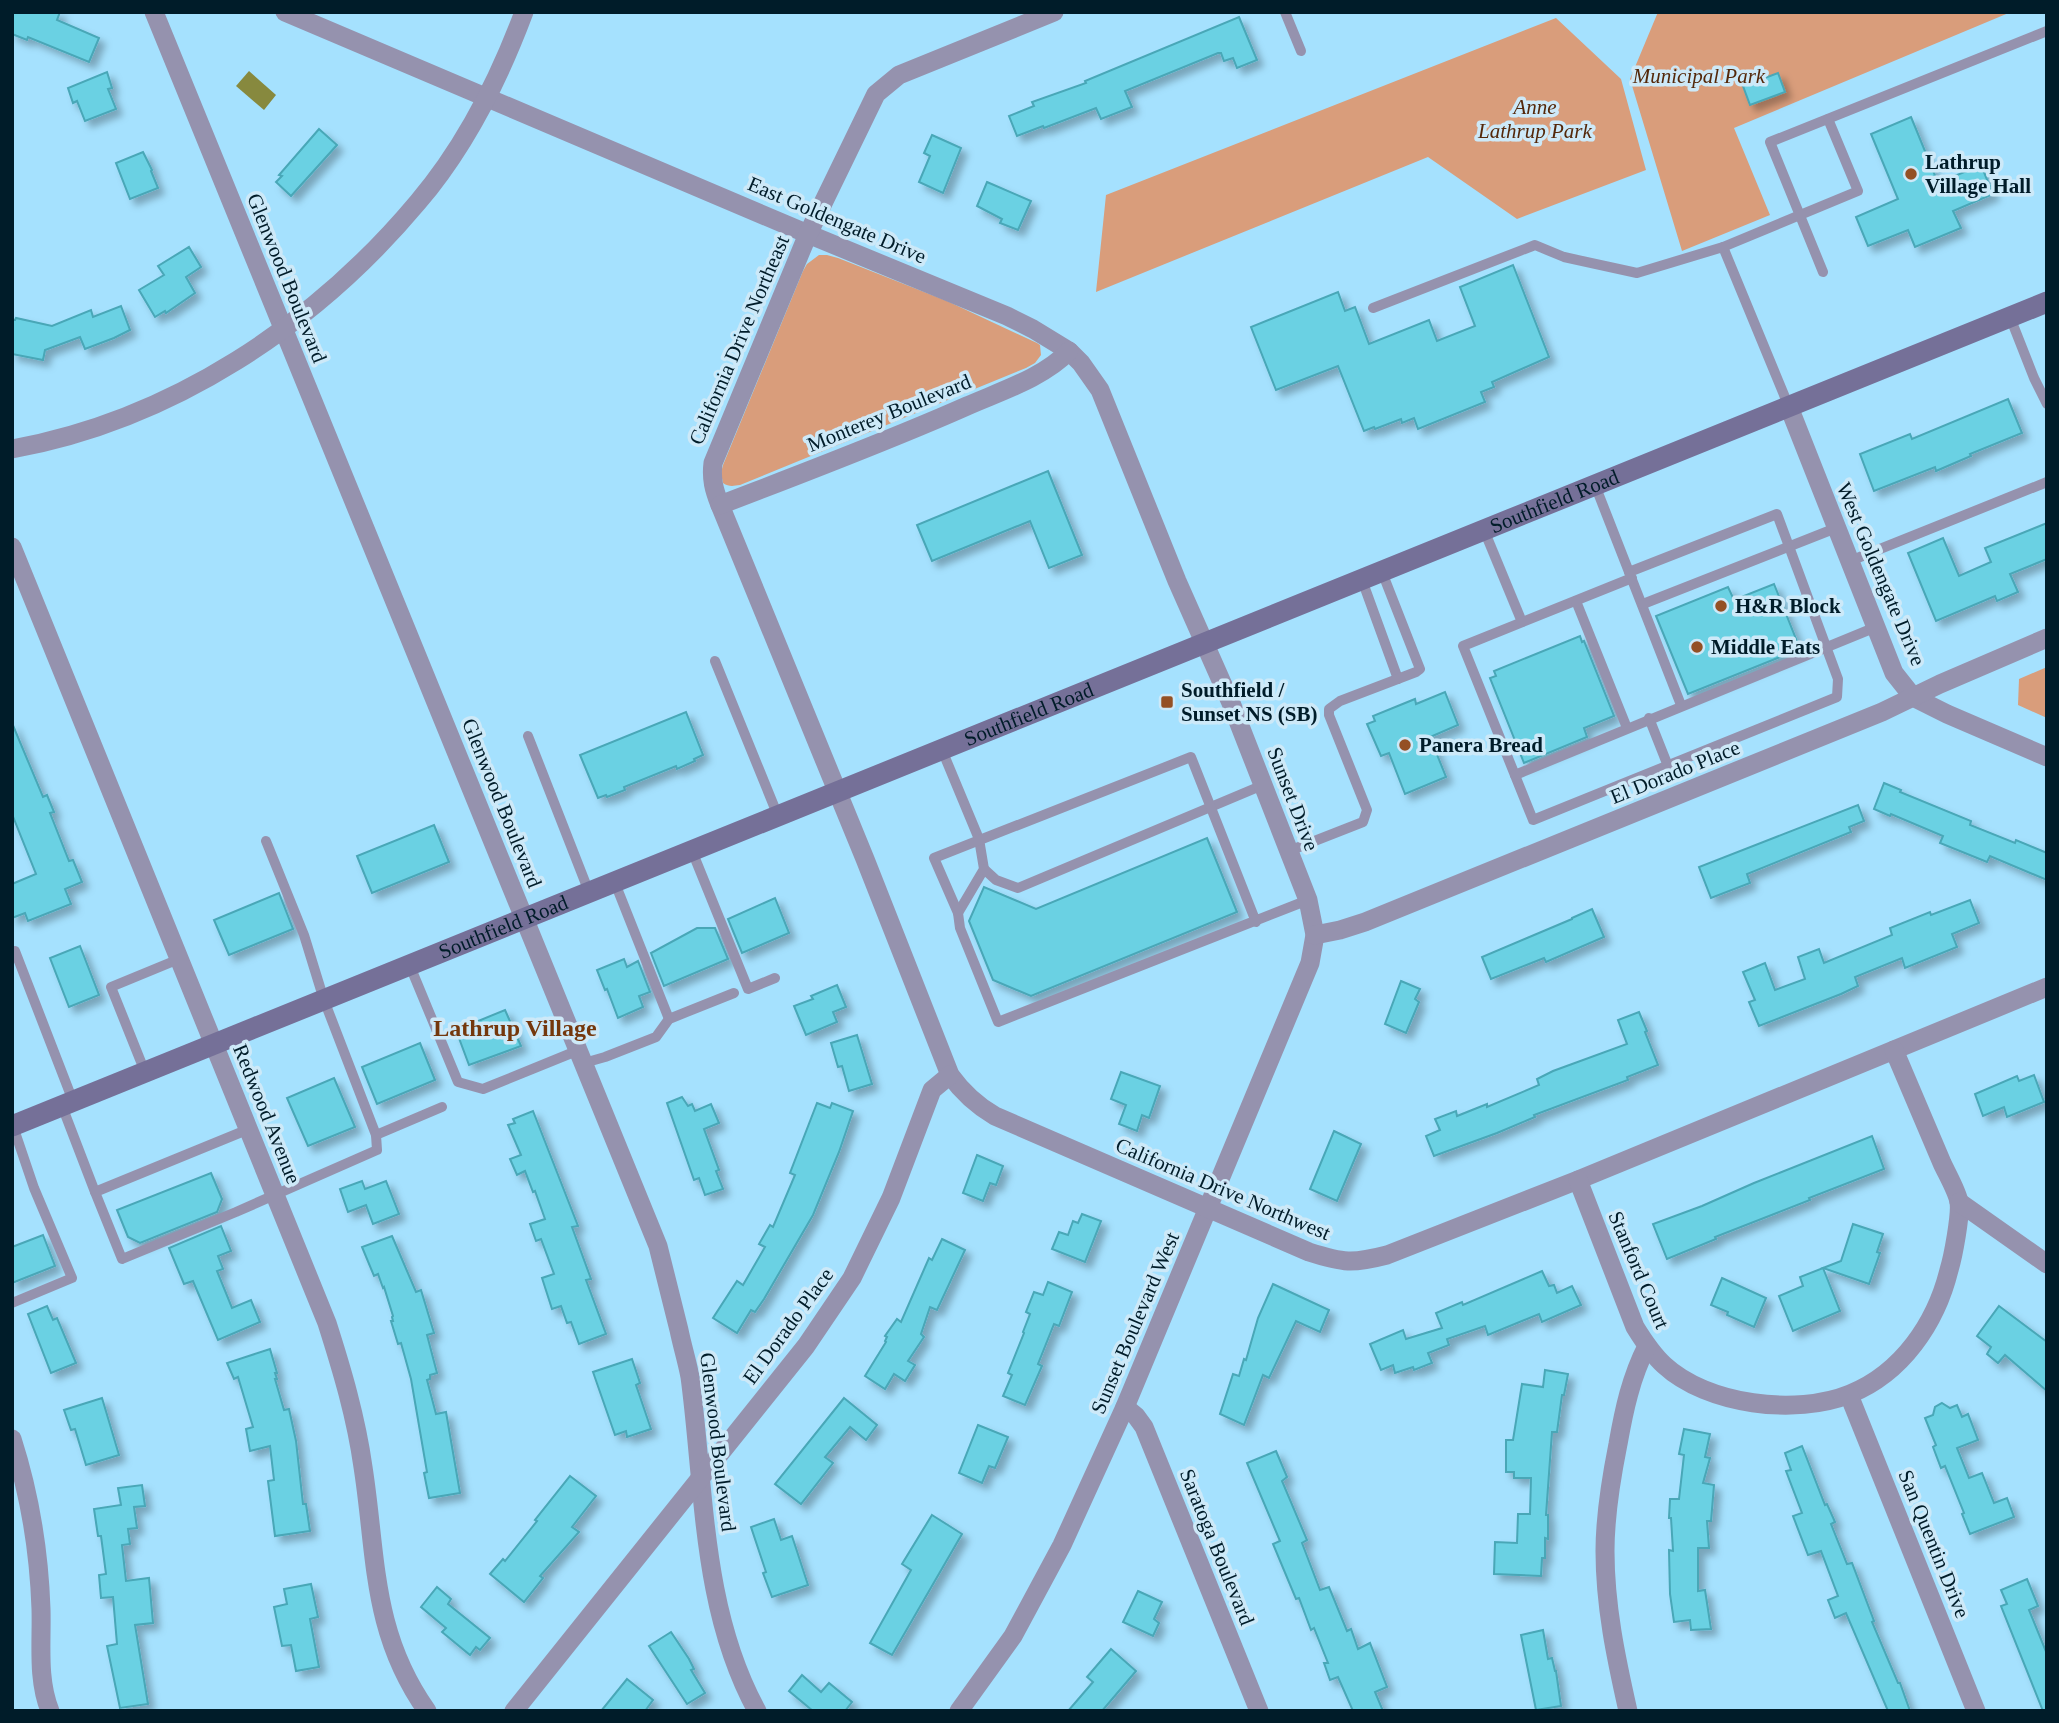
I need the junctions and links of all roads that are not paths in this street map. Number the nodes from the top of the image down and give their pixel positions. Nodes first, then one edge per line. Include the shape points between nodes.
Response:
1 (154, 12) edge
2 (285, 12) edge
3 (524, 12) edge
4 (1054, 12) edge
5 (1285, 12) edge
6 (2047, 31) edge
7 (1301, 51) dead end
8 (487, 99) junction
9 (1828, 118) junction
10 (1800, 215) junction
11 (808, 234) junction
12 (1723, 247) junction
13 (1824, 272) dead end
14 (2047, 302) edge
15 (1373, 308) dead end
16 (2010, 316) junction
17 (284, 330) junction
18 (1069, 351) junction
19 (2047, 404) edge
20 (1789, 407) junction
21 (12, 449) edge
22 (2047, 482) edge
23 (1595, 485) junction
24 (720, 505) junction
25 (1836, 528) junction
26 (1484, 530) junction
27 (12, 547) edge
28 (1789, 547) junction
29 (1850, 561) junction
30 (1382, 572) junction
31 (1631, 575) junction
32 (1362, 580) junction
33 (1576, 601) junction
34 (1643, 604) junction
35 (1522, 622) junction
36 (1876, 627) junction
37 (2047, 638) edge
38 (1203, 645) junction
39 (1827, 646) junction
40 (715, 661) dead end
41 (1398, 678) junction
42 (1913, 697) junction
43 (1681, 705) junction
44 (1649, 718) junction
45 (1627, 728) junction
46 (528, 736) dead end
47 (942, 750) junction
48 (2047, 757) edge
49 (1668, 766) junction
50 (1515, 775) junction
51 (1263, 785) junction
52 (837, 792) junction
53 (1210, 807) junction
54 (778, 816) junction
55 (979, 839) junction
56 (266, 841) dead end
57 (692, 851) junction
58 (1289, 851) junction
59 (984, 869) junction
60 (615, 883) junction
61 (590, 893) junction
62 (1308, 900) junction
63 (958, 913) junction
64 (525, 919) junction
65 (1256, 922) junction
66 (1315, 934) junction
67 (12, 952) edge
68 (179, 959) junction
69 (410, 966) junction
70 (775, 978) dead end
71 (2047, 987) edge
72 (734, 993) dead end
73 (324, 1000) junction
74 (669, 1019) junction
75 (214, 1045) junction
76 (1894, 1050) junction
77 (581, 1056) junction
78 (145, 1072) junction
79 (950, 1075) junction
80 (68, 1104) junction
81 (442, 1107) dead end
82 (13, 1126) edge
83 (249, 1129) junction
84 (376, 1135) junction
85 (1578, 1180) junction
86 (95, 1192) junction
87 (276, 1195) junction
88 (1959, 1202) junction
89 (1208, 1207) junction
90 (2047, 1264) edge
91 (12, 1303) edge
92 (1647, 1346) junction
93 (1849, 1395) junction
94 (1125, 1407) junction
95 (12, 1439) edge
96 (701, 1477) junction
97 (44, 1707) edge
98 (428, 1711) edge
99 (514, 1711) edge
100 (757, 1711) edge
101 (959, 1711) edge
102 (1259, 1711) edge
103 (1628, 1711) edge
104 (1976, 1711) edge

1 - 17 street, Glenwood Boulevard
2 - 8 street, East Goldengate Drive
3 - 8 street
4 - 11 street, California Drive Northeast via 900,75 876,94
5 - 7 lane
6 - 9 lane
8 - 11 street, East Goldengate Drive
8 - 17 street via 420,201 349,275
9 - 10 lane via 1857,191
9 - 10 lane via 1770,142
10 - 12 lane
10 - 13 lane
11 - 18 street, East Goldengate Drive via 976,302
11 - 24 street, California Drive Northeast via 713,463 712,482
12 - 15 lane via 1637,273 1564,257 1535,245
12 - 20 lane
14 - 16 main road, Southfield Road
16 - 19 lane
16 - 20 main road, Southfield Road
17 - 21 street via 223,369 124,417
17 - 64 street, Glenwood Boulevard
18 - 24 street, Monterey Boulevard via 1009,388 895,438
18 - 38 street, East Goldengate Drive via 1100,390
20 - 23 main road, Southfield Road
20 - 25 street, West Goldengate Drive
22 - 29 lane
23 - 26 main road, Southfield Road
23 - 31 lane
24 - 52 street, California Drive Northeast
25 - 28 lane
25 - 29 street, West Goldengate Drive
26 - 30 main road, Southfield Road
26 - 35 lane
27 - 68 street, Redwood Avenue
28 - 31 lane via 1777,514
28 - 34 lane
28 - 39 lane
29 - 36 street, West Goldengate Drive
30 - 32 main road, Southfield Road
30 - 41 lane via 1420,669
31 - 33 lane
31 - 34 lane
32 - 38 main road, Southfield Road
32 - 41 lane
33 - 35 lane
33 - 45 lane
34 - 43 lane
35 - 50 lane via 1463,646
36 - 39 lane
36 - 42 street, West Goldengate Drive via 1894,673
37 - 42 street, El Dorado Place
38 - 47 main road, Southfield Road
38 - 51 street, Sunset Drive
39 - 43 lane
39 - 49 lane via 1838,679 1837,697
40 - 54 lane
41 - 58 lane via 1329,709 1367,810 1363,822
42 - 48 street, West Goldengate Drive
42 - 66 street, El Dorado Place via 1365,922
43 - 44 lane
44 - 45 lane
44 - 49 lane
45 - 50 lane
46 - 61 lane
47 - 52 main road, Southfield Road
47 - 55 lane
49 - 50 lane via 1533,820
51 - 53 lane
51 - 58 street, Sunset Drive
52 - 54 main road, Southfield Road
52 - 79 street, California Drive Northwest
53 - 55 lane via 1191,758
53 - 59 lane via 1017,888 996,880
53 - 65 lane
54 - 57 main road, Southfield Road
55 - 59 lane
55 - 63 lane via 934,858
56 - 73 lane
57 - 60 main road, Southfield Road
57 - 70 lane via 747,989
58 - 62 street, Sunset Drive
59 - 63 lane
60 - 61 main road, Southfield Road
60 - 74 lane
61 - 64 main road, Southfield Road
62 - 65 lane
62 - 66 street, Sunset Drive
63 - 65 lane via 998,1021
64 - 69 main road, Southfield Road
64 - 77 street, Glenwood Boulevard
66 - 89 street, Sunset Boulevard West via 1310,963
67 - 80 lane
68 - 75 street, Redwood Avenue
68 - 78 lane via 111,987
69 - 73 main road, Southfield Road
69 - 77 lane via 458,1082 483,1089
71 - 76 street, California Drive Northwest
72 - 74 lane
73 - 75 main road, Southfield Road
73 - 84 lane
74 - 77 lane via 656,1037 605,1057
75 - 78 main road, Southfield Road
75 - 83 street, Redwood Avenue
76 - 85 street, California Drive Northwest
76 - 88 street, Stanford Court
77 - 96 street, Glenwood Boulevard via 658,1247 689,1373
78 - 80 main road, Southfield Road
79 - 89 street, California Drive Northwest via 964,1094 995,1116
79 - 96 street, El Dorado Place via 932,1090 891,1198 852,1278 806,1346
80 - 82 main road, Southfield Road
80 - 86 lane
81 - 84 lane
82 - 91 lane via 72,1278
83 - 86 lane
83 - 87 street, Redwood Avenue
84 - 87 lane via 377,1150
85 - 89 street, California Drive Northwest via 1361,1262 1338,1262 1309,1252
85 - 92 street, Stanford Court via 1635,1327
86 - 87 lane via 122,1259
87 - 98 street, Redwood Avenue via 327,1323 351,1402 388,1634
88 - 90 street
88 - 93 street, Stanford Court via 1953,1257 1928,1326 1908,1353
89 - 94 street, Sunset Boulevard West
92 - 93 street, Stanford Court via 1665,1366 1695,1385 1733,1400 1810,1404
92 - 103 street via 1625,1406 1607,1510 1611,1633
93 - 104 street, San Quentin Drive
94 - 101 street, Sunset Boulevard West via 1039,1590 1013,1636
94 - 102 street, Saratoga Boulevard via 1144,1427
95 - 97 street via 24,1476 38,1554
96 - 99 street, El Dorado Place
96 - 100 street, Glenwood Boulevard via 722,1621

